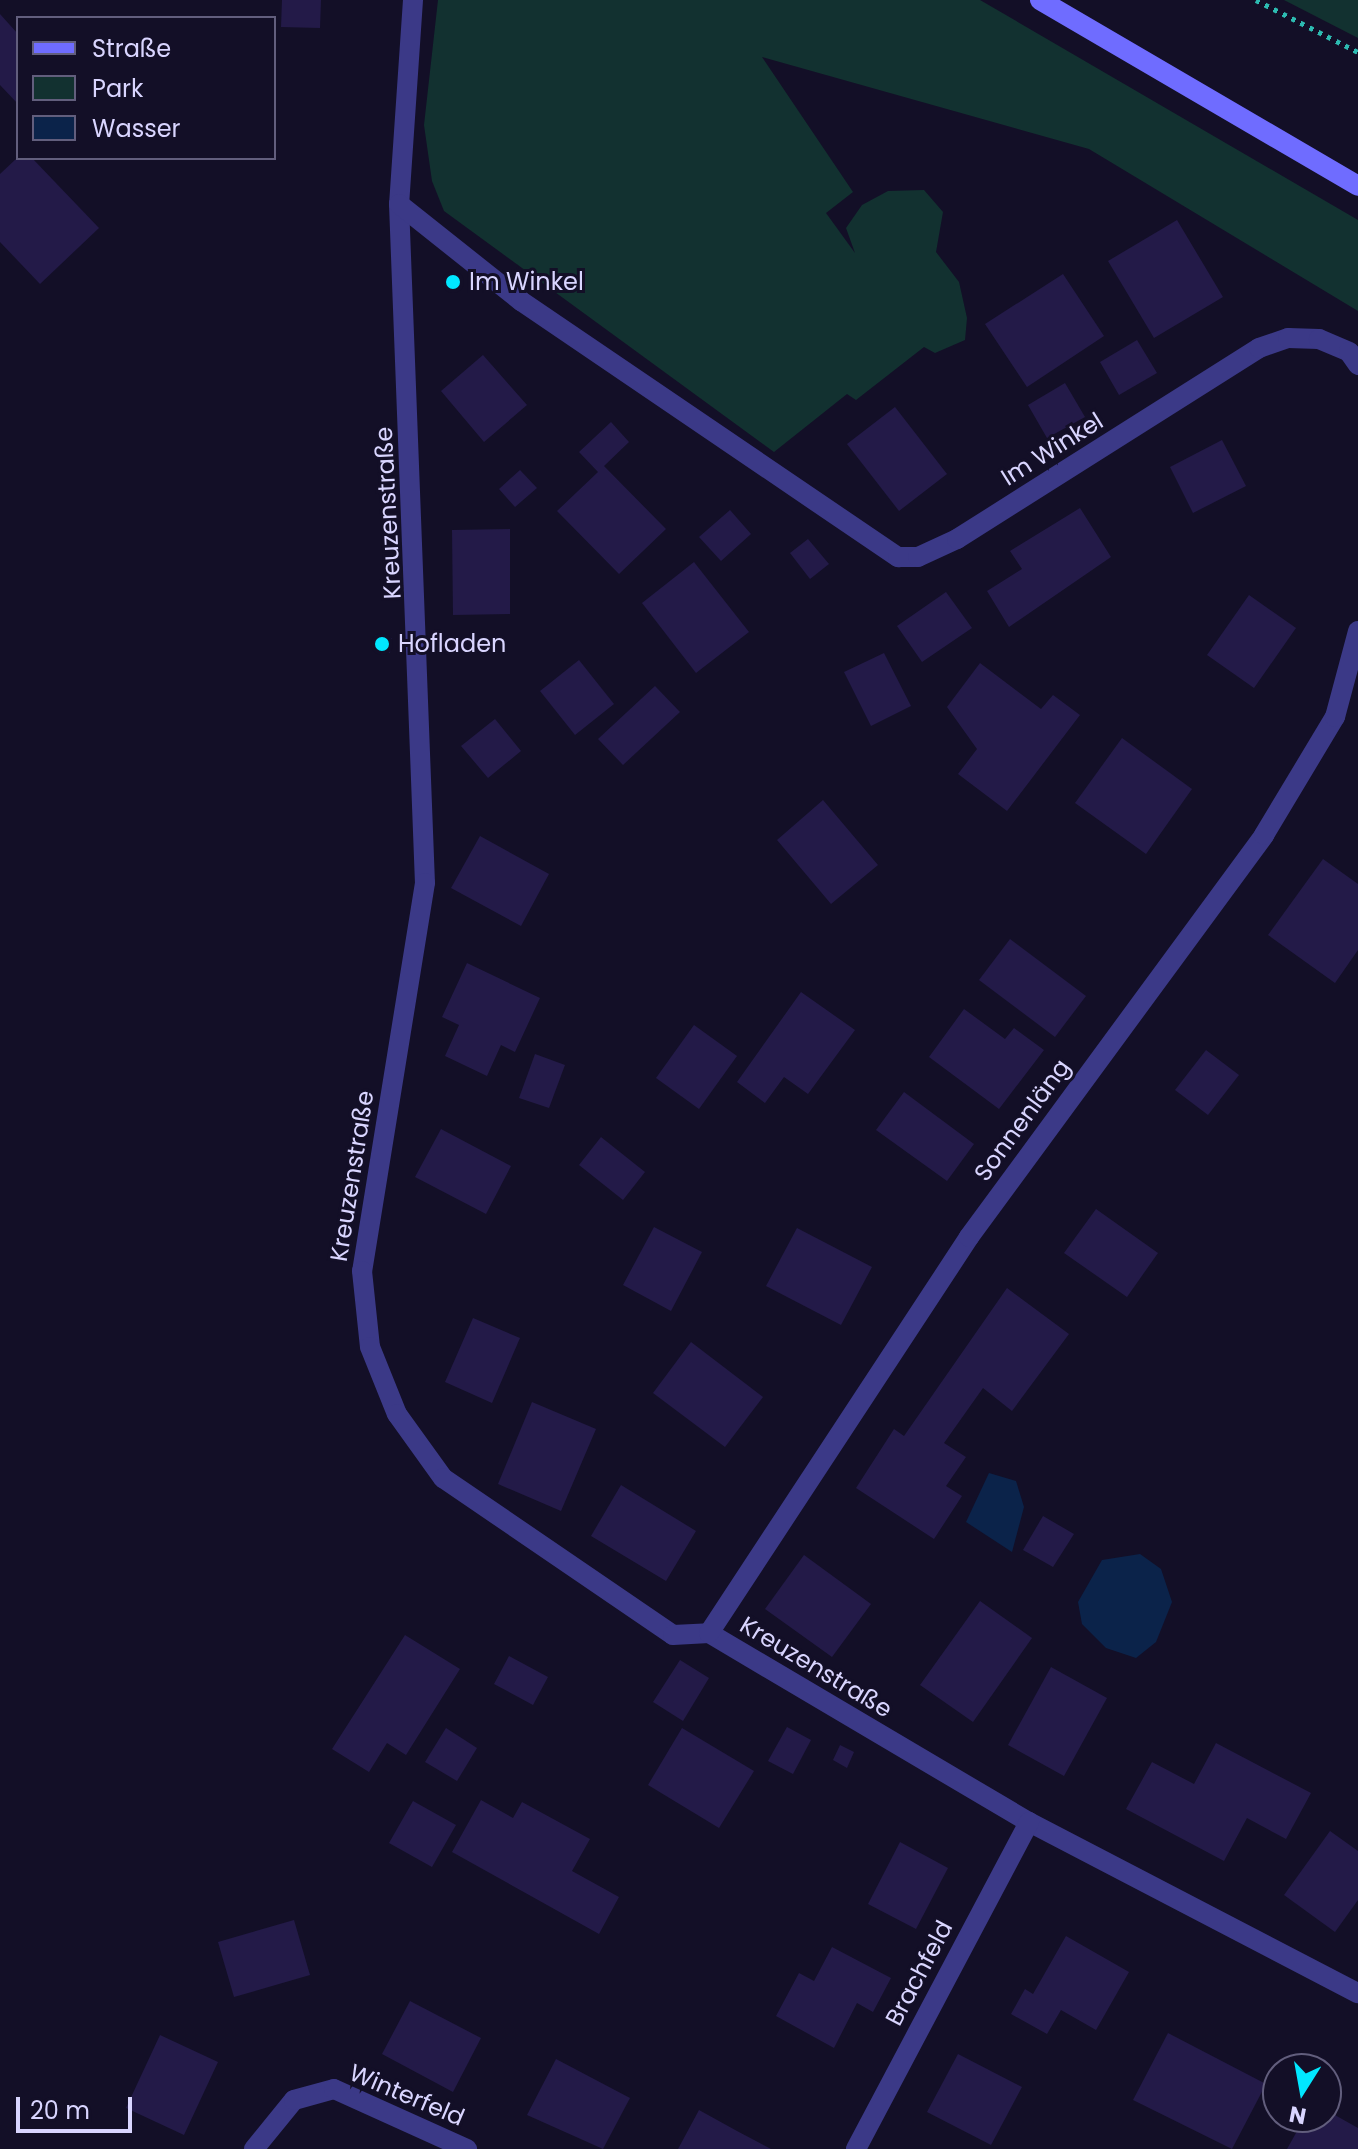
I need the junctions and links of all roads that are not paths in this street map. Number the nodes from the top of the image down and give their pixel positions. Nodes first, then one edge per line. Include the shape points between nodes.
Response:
1 (413, 0) edge
2 (1040, 0) edge
3 (1358, 186) edge
4 (399, 204) junction
5 (1354, 359) edge
6 (1358, 631) edge
7 (709, 1633) junction
8 (1029, 1822) junction
9 (1358, 1993) edge
10 (254, 2149) edge
11 (467, 2149) edge
12 (856, 2149) edge

1 - 4 street, Kreuzenstraße
2 - 3 main road
4 - 5 street, Im Winkel via 521,301 898,557 918,557 957,539 1259,348 1288,338 1319,339
4 - 7 street, Kreuzenstraße via 425,883 370,1203 362,1271 370,1347 413,1444 443,1478 673,1635
6 - 7 street, Sonnenläng via 1335,717 1264,835 969,1237
7 - 8 street, Kreuzenstraße
8 - 9 street, Kreuzenstraße
8 - 12 street, Brachfeld
10 - 11 street, Winterfeld via 294,2100 334,2089

